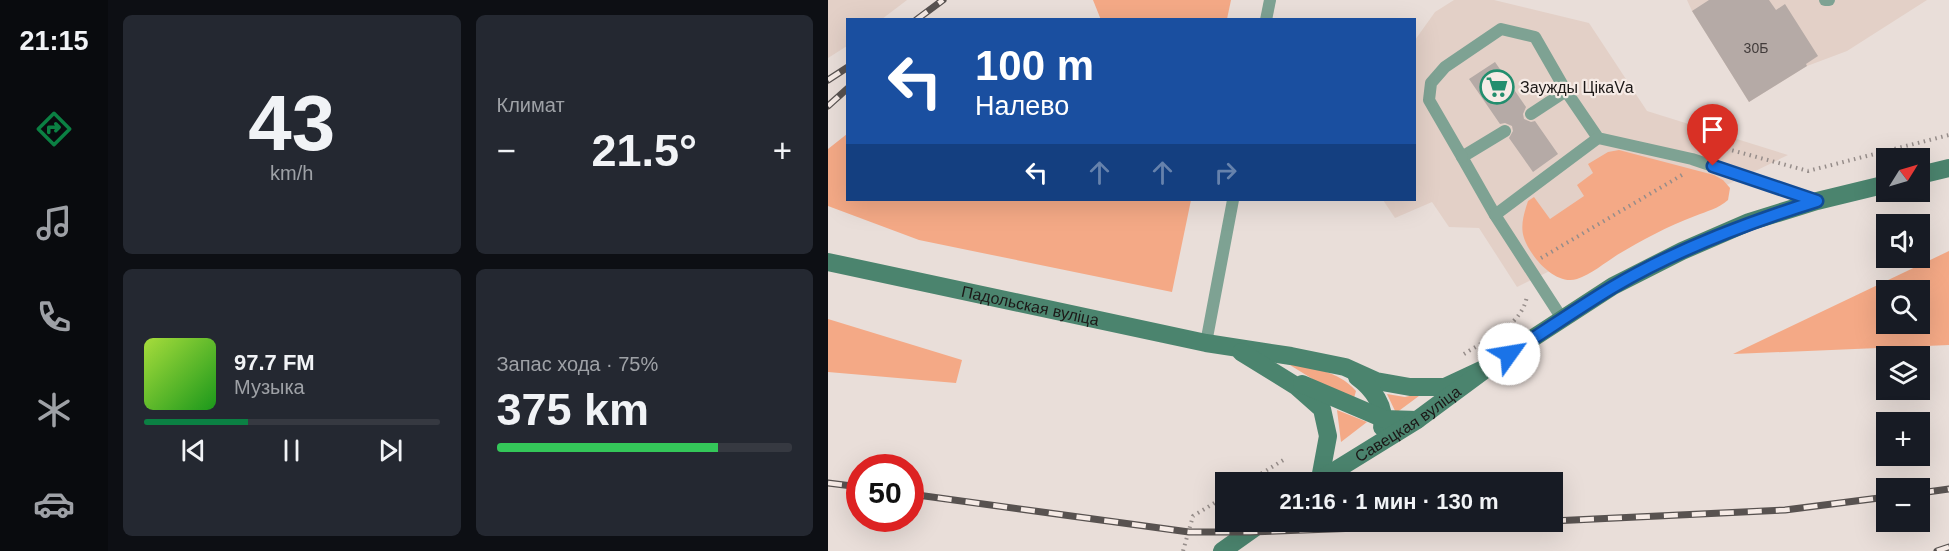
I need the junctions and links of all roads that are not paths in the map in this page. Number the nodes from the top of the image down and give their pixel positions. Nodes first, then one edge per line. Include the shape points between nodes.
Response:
1 (1270, 0) edge
2 (1266, 18) edge
3 (1566, 91) junction
4 (1531, 114) dead end
5 (1505, 131) dead end
6 (1598, 138) junction
7 (1462, 157) junction
8 (1949, 168) edge
9 (1930, 173) edge
10 (1876, 187) edge
11 (1233, 201) edge
12 (1817, 201) junction
13 (1495, 214) junction
14 (828, 261) edge
15 (1563, 320) junction
16 (1206, 343) junction
17 (1234, 348) junction
18 (1490, 366) junction
19 (1345, 368) junction
20 (1276, 373) junction
21 (1384, 419) junction
22 (1417, 420) junction
23 (1362, 454) junction
24 (1319, 472) edge
25 (1332, 472) edge
26 (1249, 532) edge
27 (1222, 551) edge

1 - 2 lane
3 - 4 lane
3 - 6 lane
3 - 7 lane via 1534,37 1501,29 1445,67 1431,83 1429,100
5 - 7 lane
6 - 12 lane via 1692,159
6 - 13 lane
7 - 13 lane
8 - 9 main road
10 - 12 main road, Савецкая вуліца
11 - 16 lane
12 - 15 main road, Савецкая вуліца via 1749,222 1682,251 1613,286
13 - 15 lane
14 - 16 main road, Падольская вуліца
15 - 18 main road, Савецкая вуліца
16 - 17 main road, Падольская вуліца
17 - 19 main road, Падольская вуліца
17 - 20 main road, Падольская вуліца
18 - 19 main road, Падольская вуліца via 1445,387 1410,387 1376,381
18 - 22 main road, Савецкая вуліца
19 - 21 main road via 1364,381 1379,400
20 - 21 main road
20 - 24 main road, Падольская вуліца via 1322,409 1328,436
21 - 22 main road
21 - 23 main road via 1380,435
22 - 23 main road, Савецкая вуліца
23 - 25 main road, Савецкая вуліца
26 - 27 main road

